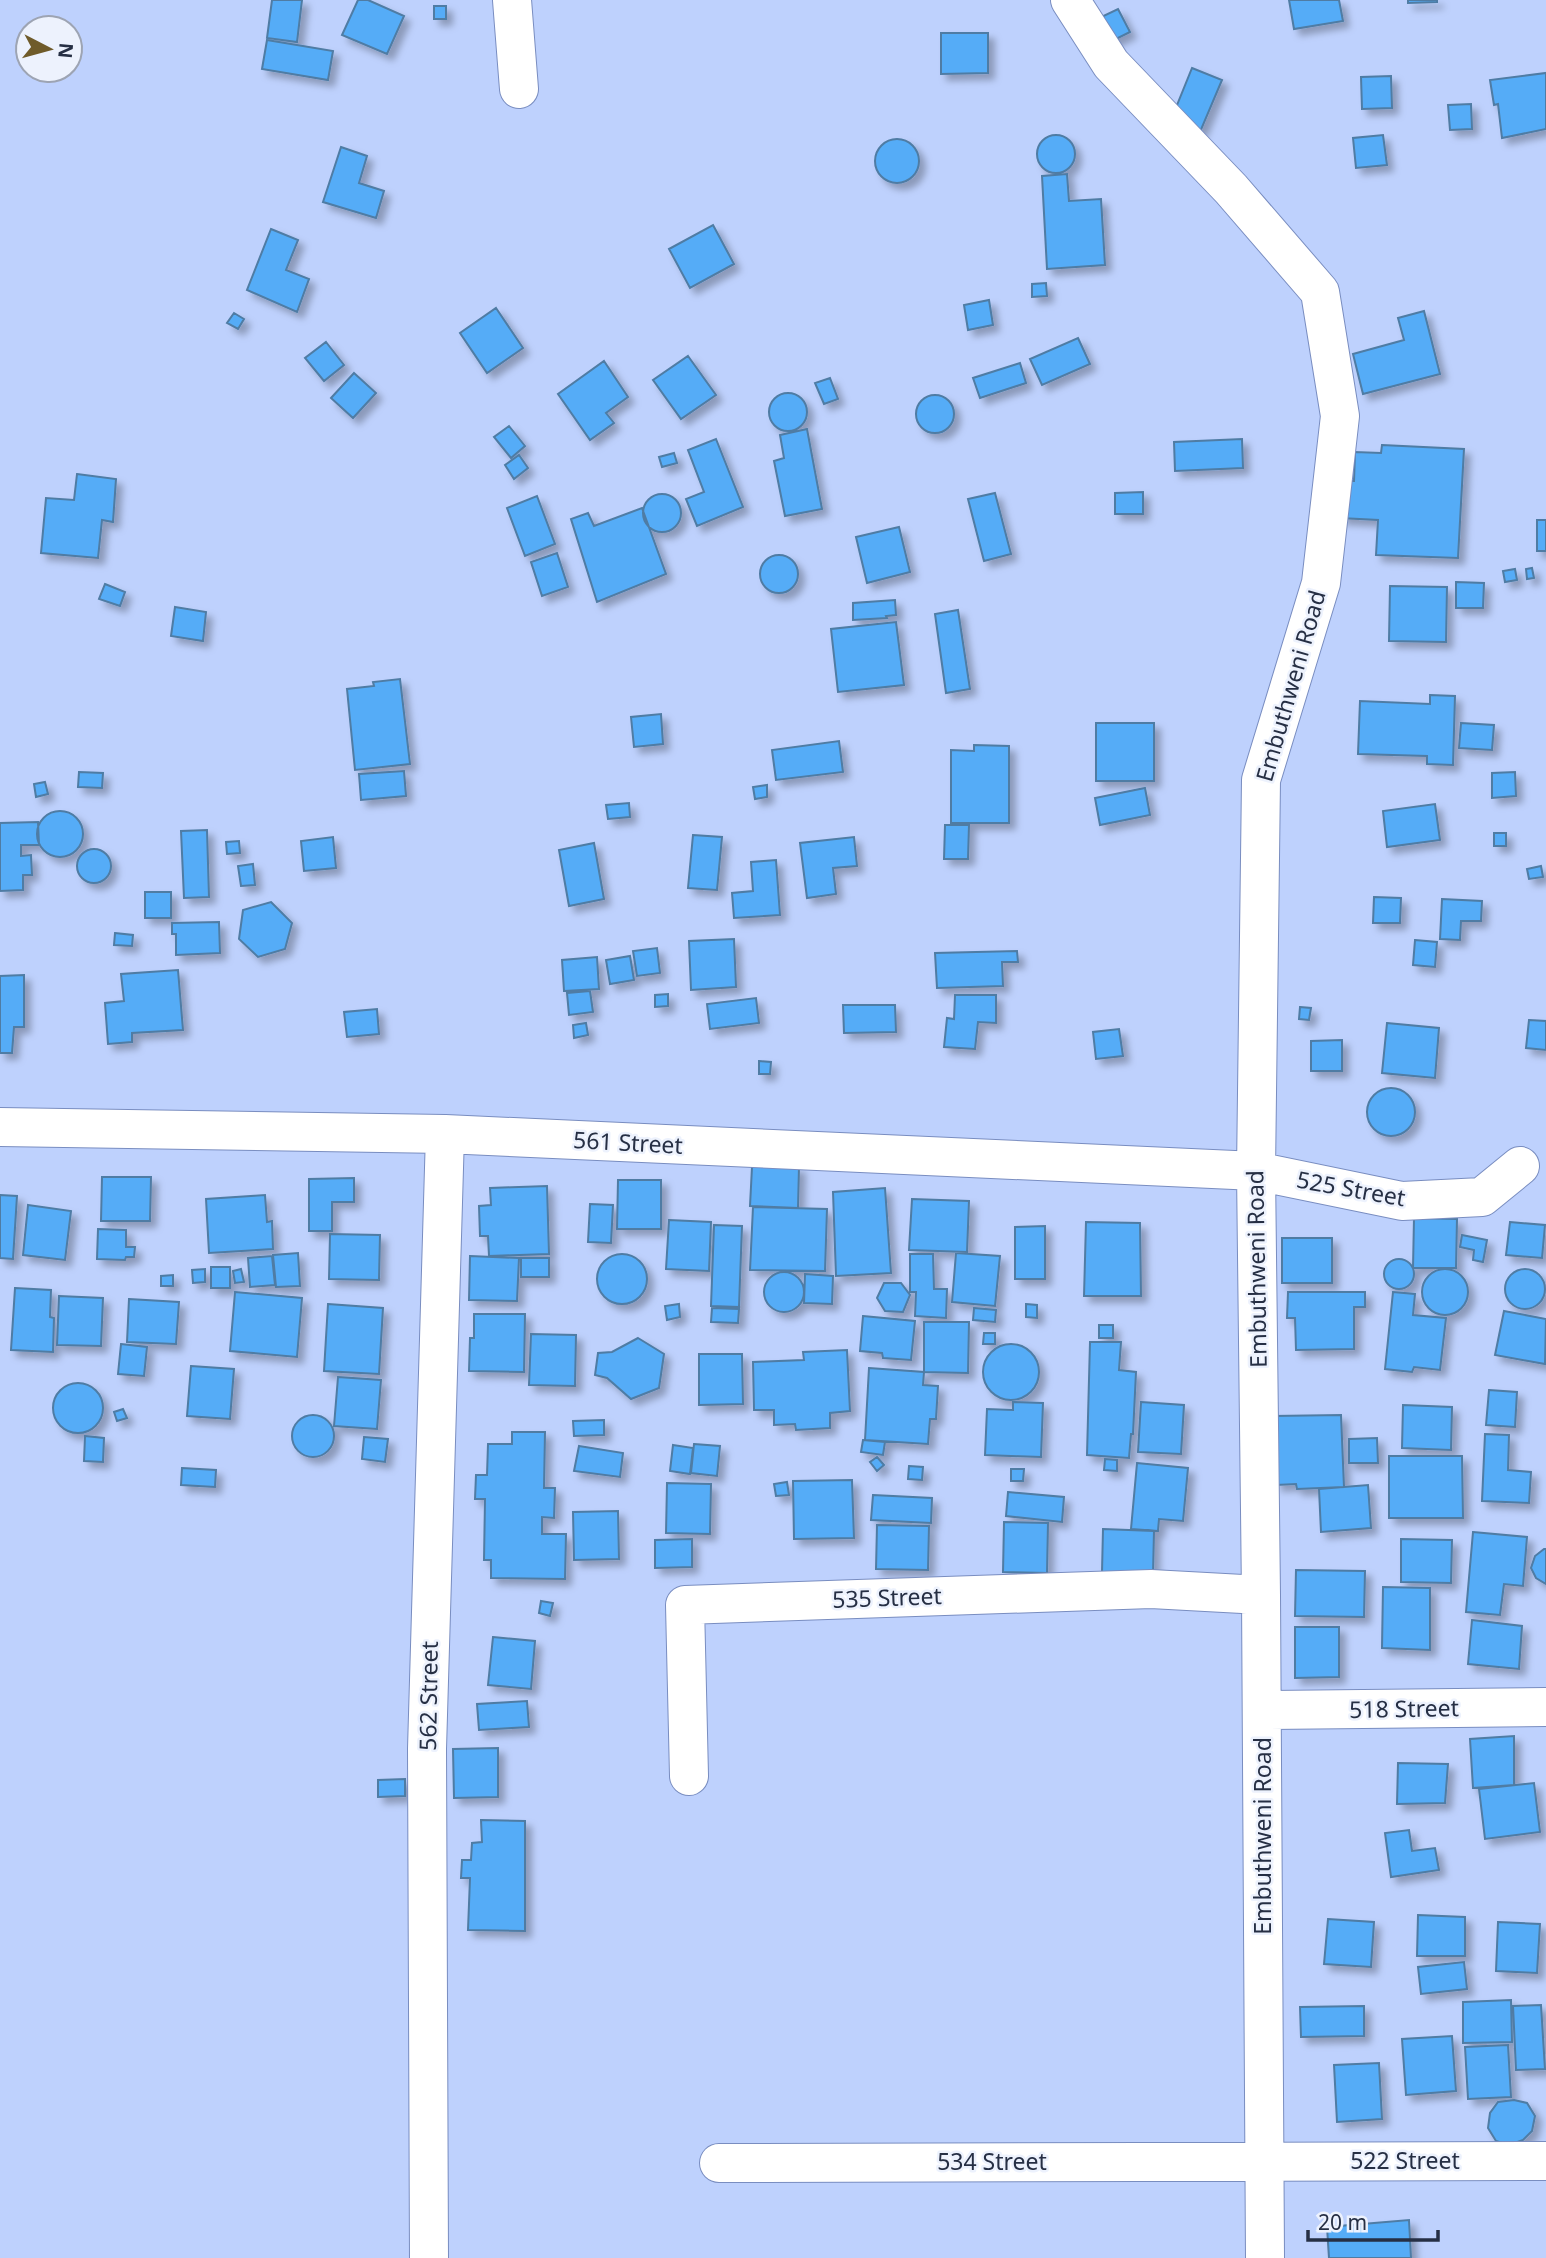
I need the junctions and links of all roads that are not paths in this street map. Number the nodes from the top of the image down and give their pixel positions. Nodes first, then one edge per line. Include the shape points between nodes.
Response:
1 (512, 0) edge
2 (1070, 0) edge
3 (519, 89) dead end
4 (0, 1127) edge
5 (445, 1135) junction
6 (1520, 1166) dead end
7 (1256, 1171) junction
8 (1261, 1595) junction
9 (1546, 1707) edge
10 (1262, 1710) junction
11 (689, 1776) dead end
12 (1546, 2161) edge
13 (1265, 2162) junction
14 (719, 2163) dead end
15 (429, 2258) edge
16 (1265, 2258) edge

1 - 3 street
2 - 7 street, Embuthweni Road via 1111,64 1231,188 1320,292 1340,416 1321,583 1261,780
4 - 5 street, 561 Street
5 - 7 street, 561 Street
5 - 15 street, 562 Street via 427,1749
6 - 7 street, 525 Street via 1482,1197 1402,1201
7 - 8 street, Embuthweni Road
8 - 10 street, Embuthweni Road
8 - 11 street, 535 Street via 1151,1589 685,1605
9 - 10 street, 518 Street
10 - 13 street, Embuthweni Road
12 - 13 street, 522 Street
13 - 14 street, 534 Street
13 - 16 street, Embuthweni Road

